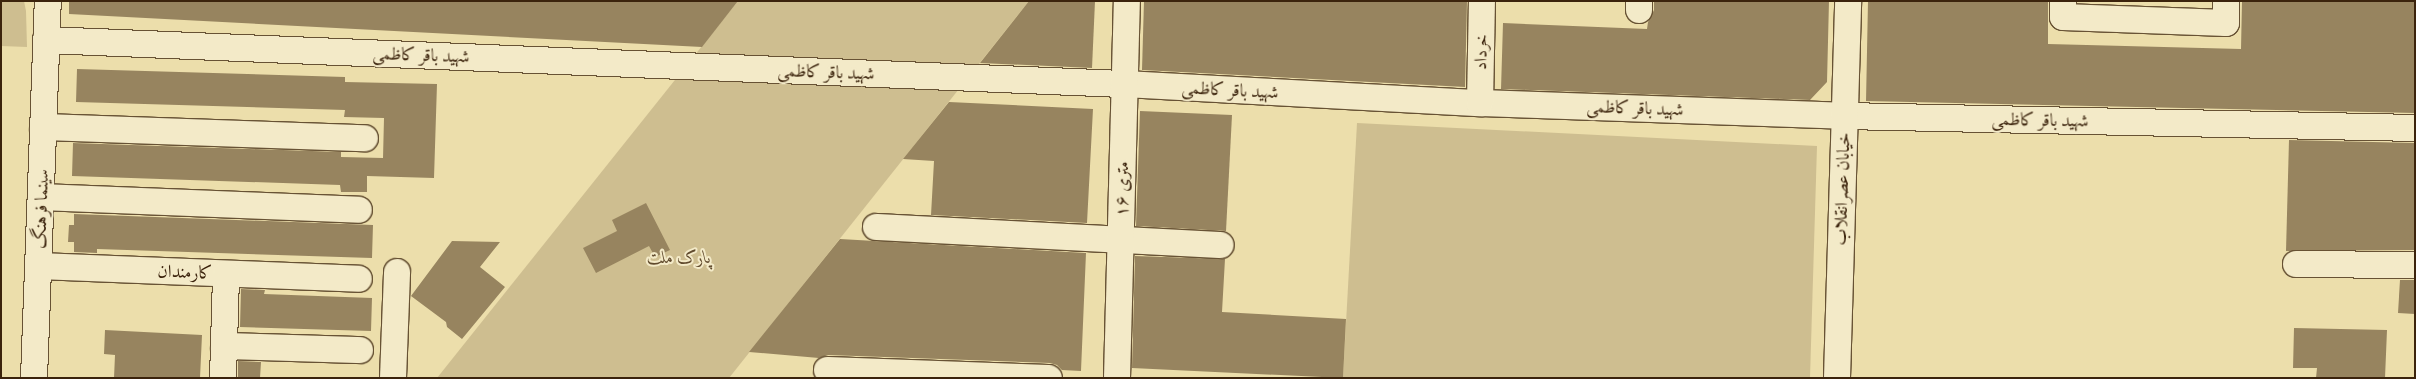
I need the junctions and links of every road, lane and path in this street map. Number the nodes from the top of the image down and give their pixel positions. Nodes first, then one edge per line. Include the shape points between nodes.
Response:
1 (48, 1) edge
2 (1127, 1) edge
3 (1482, 1) edge
4 (1848, 1) edge
5 (2063, 1) edge
6 (2226, 1) edge
7 (46, 40) junction
8 (1124, 84) junction
9 (1480, 103) junction
10 (1844, 116) junction
11 (43, 127) junction
12 (2415, 128) edge
13 (365, 138) dead end
14 (41, 197) junction
15 (359, 210) dead end
16 (876, 228) dead end
17 (1121, 241) junction
18 (1222, 245) dead end
19 (2296, 264) dead end
20 (39, 266) junction
21 (2415, 266) edge
22 (397, 272) dead end
23 (226, 274) junction
24 (360, 279) dead end
25 (224, 346) junction
26 (360, 350) dead end
27 (827, 370) dead end
28 (34, 378) edge
29 (223, 378) edge
30 (393, 378) edge
31 (1048, 378) edge
32 (1117, 378) edge
33 (1836, 378) edge

1 - 7 street, سینما فرهنگ
2 - 8 street, ۱۶ متری
3 - 9 street, خرداد
4 - 10 street, خیابان عصرانقلاب
5 - 6 street via 2062,17 2226,23
7 - 8 street, شهید باقر کاظمی
7 - 11 street, سینما فرهنگ
8 - 9 street, شهید باقر کاظمی
8 - 17 street, ۱۶ متری
9 - 10 street, شهید باقر کاظمی
10 - 12 street, شهید باقر کاظمی
10 - 33 street, خیابان عصرانقلاب
11 - 13 street
11 - 14 street, سینما فرهنگ
14 - 15 street
14 - 20 street, سینما فرهنگ
16 - 17 street
17 - 18 street
17 - 32 street, ۱۶ متری
19 - 21 street
20 - 23 street, کارمندان
20 - 28 street, سینما فرهنگ
22 - 30 street
23 - 24 street
23 - 25 street, کارمندان
25 - 26 street
25 - 29 street, کارمندان
27 - 31 street

